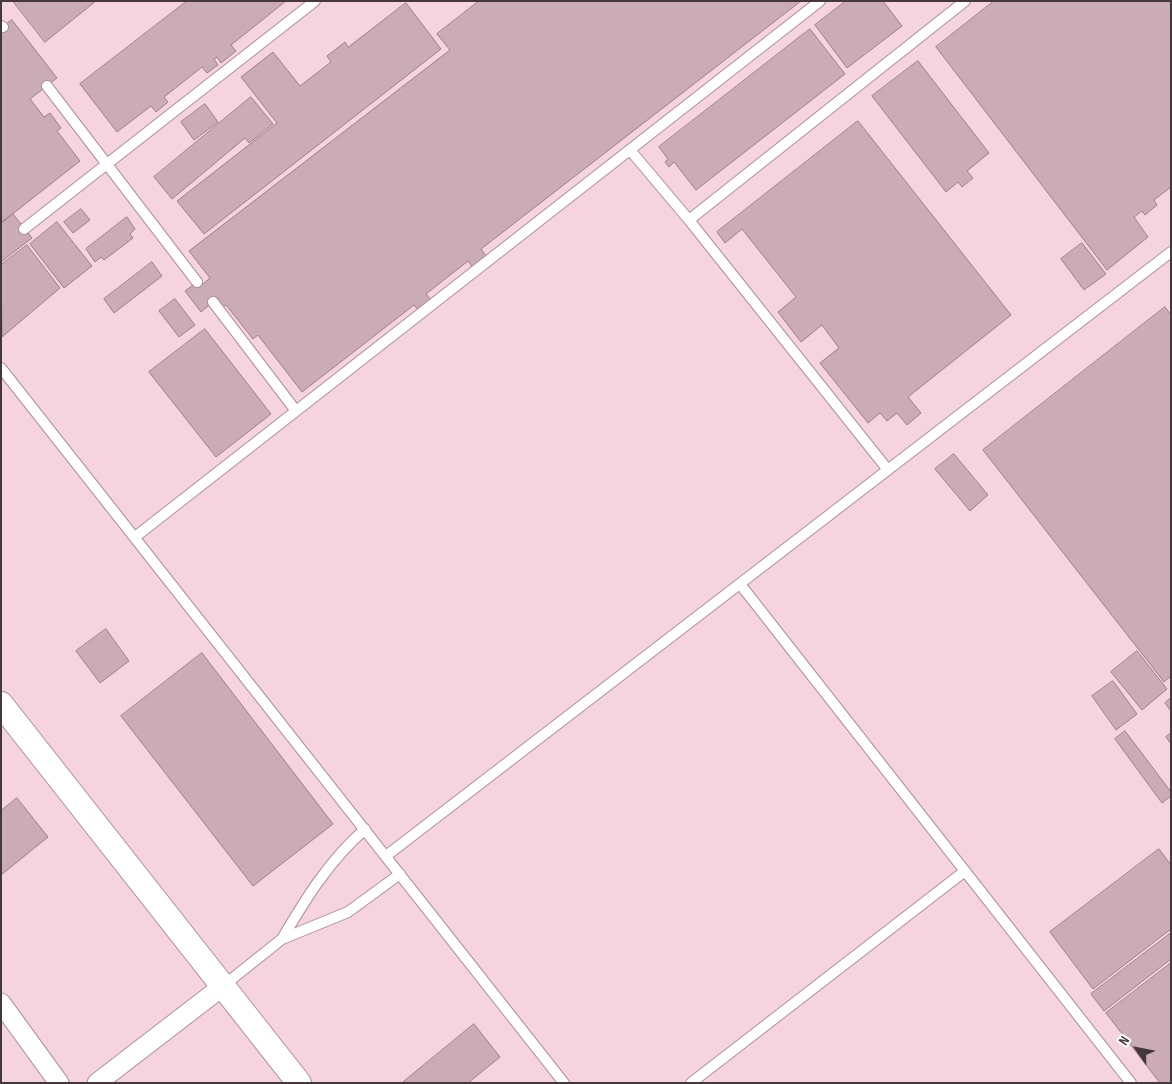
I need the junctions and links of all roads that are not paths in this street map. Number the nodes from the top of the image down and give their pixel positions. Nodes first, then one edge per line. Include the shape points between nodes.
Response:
1 (316, 1) edge
2 (820, 1) edge
3 (965, 1) edge
4 (47, 86) dead end
5 (630, 150) junction
6 (107, 164) junction
7 (689, 220) junction
8 (24, 229) dead end
9 (1171, 252) edge
10 (197, 282) dead end
11 (213, 302) dead end
12 (1, 368) edge
13 (296, 411) junction
14 (888, 470) junction
15 (135, 537) junction
16 (740, 584) junction
17 (1, 704) edge
18 (365, 829) junction
19 (386, 856) junction
20 (965, 871) junction
21 (400, 874) junction
22 (282, 939) junction
23 (223, 986) junction
24 (1, 1003) edge
25 (59, 1083) edge
26 (96, 1083) edge
27 (298, 1083) edge
28 (564, 1083) edge
29 (691, 1083) edge
30 (1131, 1083) edge

1 - 6 lane
2 - 5 lane
3 - 7 lane
4 - 6 lane
5 - 7 lane
5 - 13 lane
6 - 8 lane
6 - 10 lane
7 - 14 lane
9 - 14 lane
11 - 13 lane
12 - 15 lane
13 - 15 lane
14 - 16 lane
15 - 18 lane
16 - 19 lane
16 - 20 lane
17 - 23 street
18 - 19 lane
18 - 22 lane via 340,852 304,900
19 - 21 lane
20 - 29 lane
20 - 30 lane
21 - 22 lane via 348,912
21 - 28 lane
22 - 23 lane
23 - 26 street
23 - 27 street
24 - 25 street

